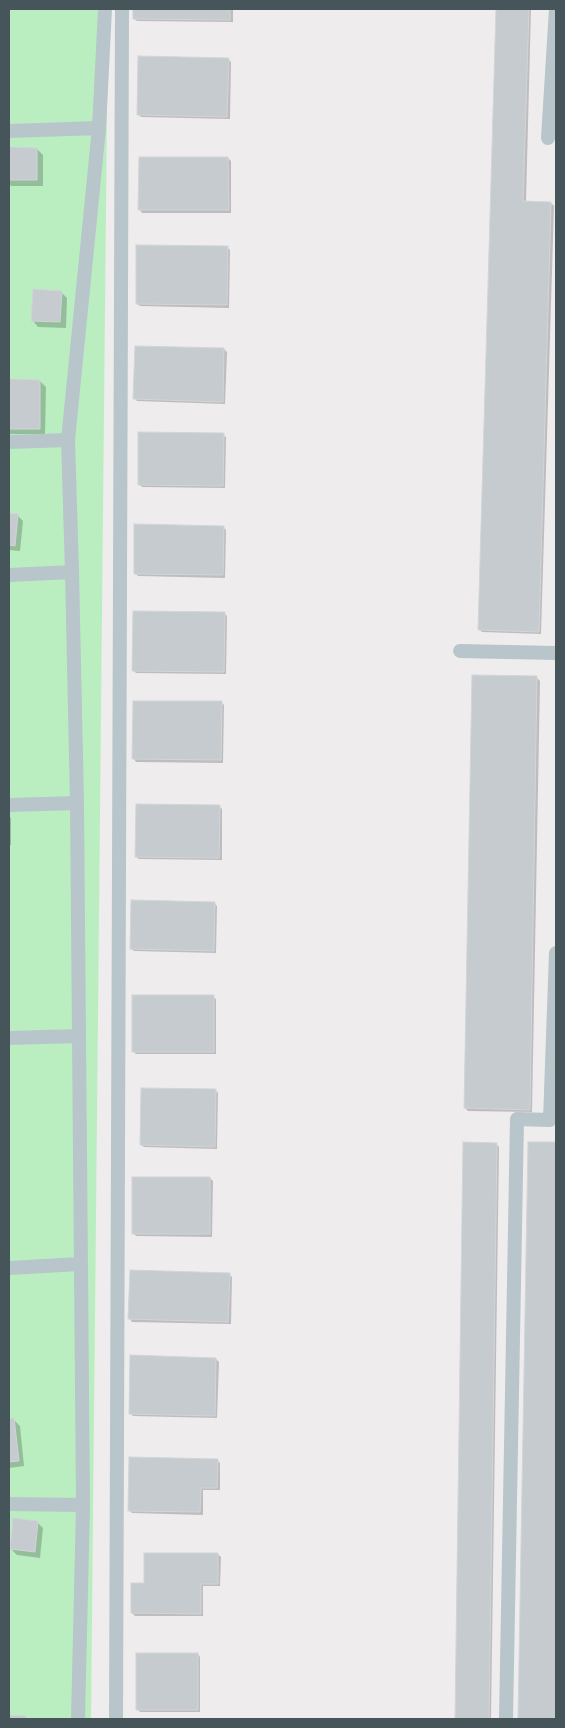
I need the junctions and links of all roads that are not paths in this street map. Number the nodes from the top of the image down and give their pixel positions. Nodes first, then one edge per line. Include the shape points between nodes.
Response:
1 (105, 9) edge
2 (122, 9) edge
3 (556, 9) edge
4 (99, 128) junction
5 (9, 131) edge
6 (548, 138) dead end
7 (68, 440) junction
8 (9, 442) edge
9 (72, 572) junction
10 (9, 575) edge
11 (460, 651) dead end
12 (556, 653) edge
13 (76, 803) junction
14 (9, 805) edge
15 (556, 953) edge
16 (79, 1036) junction
17 (9, 1038) edge
18 (80, 1264) junction
19 (9, 1268) edge
20 (9, 1504) edge
21 (83, 1504) junction
22 (78, 1719) edge
23 (116, 1719) edge
24 (506, 1719) edge

1 - 4 lane
2 - 23 lane
3 - 6 lane
4 - 5 lane
4 - 7 lane
7 - 8 lane
7 - 9 lane
9 - 10 lane
9 - 13 lane
11 - 12 lane
13 - 14 lane
13 - 16 lane
15 - 24 lane via 550,1120 517,1119
16 - 17 lane
16 - 18 lane
18 - 19 lane
18 - 21 lane
20 - 21 lane
21 - 22 lane

